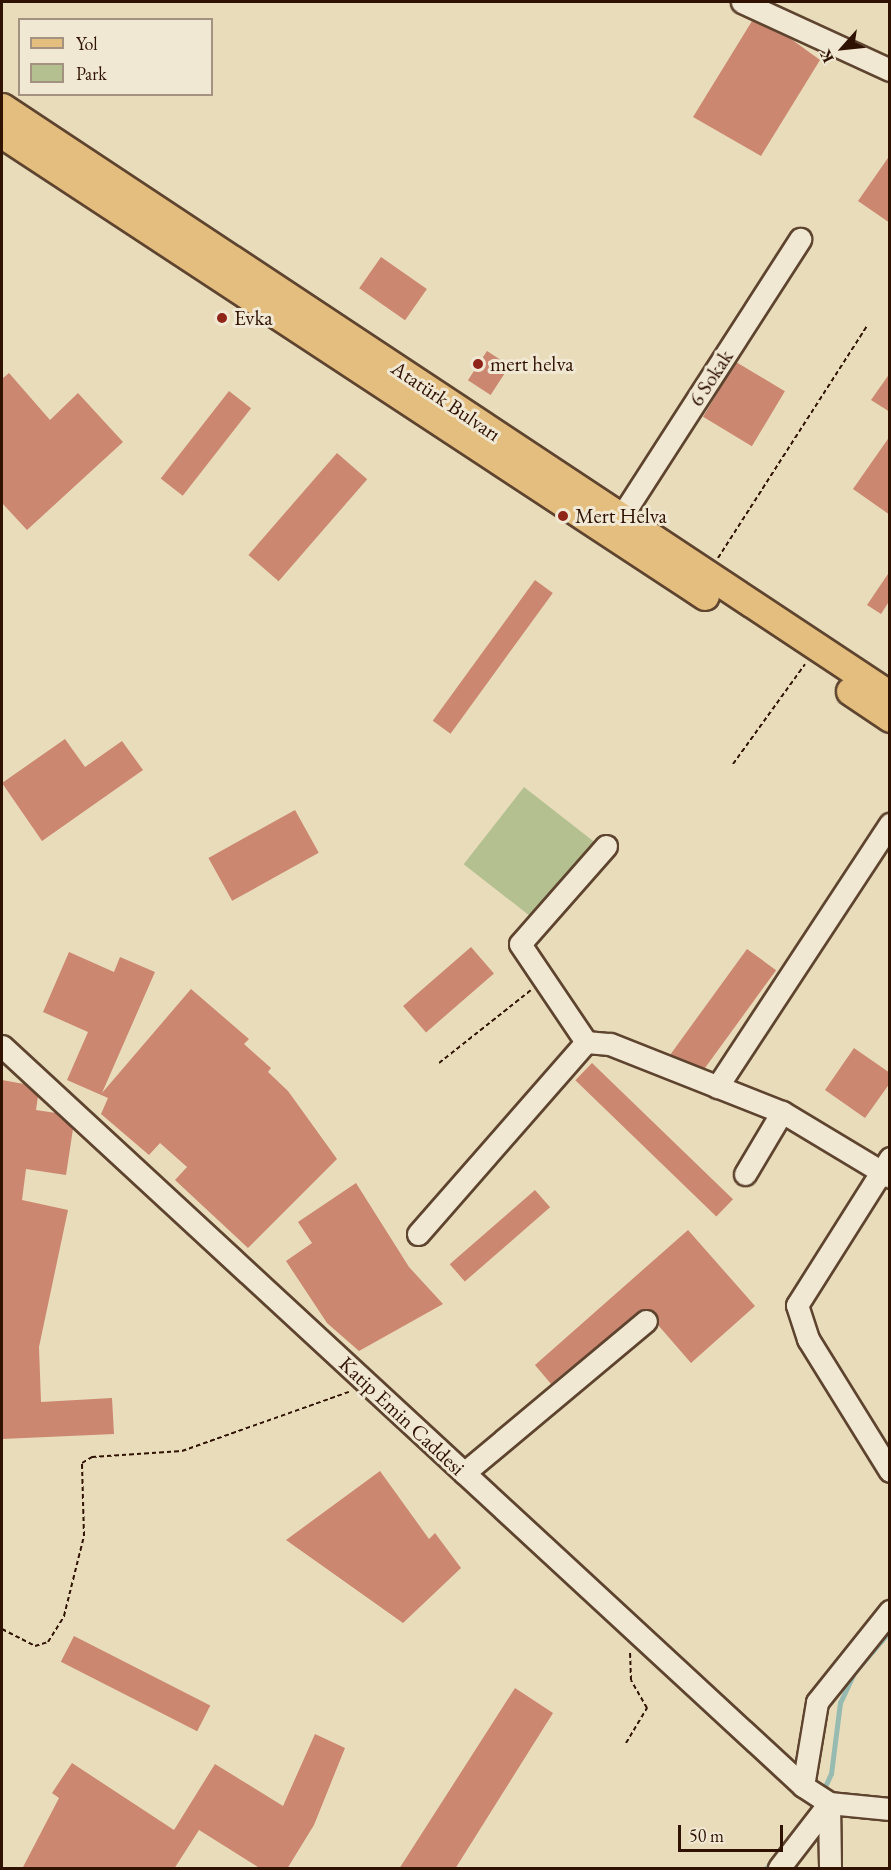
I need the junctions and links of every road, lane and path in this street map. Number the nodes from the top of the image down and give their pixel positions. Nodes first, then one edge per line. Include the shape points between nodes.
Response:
1 (742, 2) edge
2 (890, 70) edge
3 (2, 107) edge
4 (2, 134) edge
5 (800, 239) dead end
6 (867, 326) dead end
7 (621, 517) junction
8 (706, 576) junction
9 (806, 662) junction
10 (890, 695) edge
11 (890, 717) edge
12 (733, 764) dead end
13 (889, 826) edge
14 (606, 846) dead end
15 (545, 979) junction
16 (586, 1042) junction
17 (2, 1046) edge
18 (440, 1063) dead end
19 (717, 1087) junction
20 (782, 1112) junction
21 (886, 1169) edge
22 (745, 1174) dead end
23 (418, 1233) dead end
24 (646, 1320) dead end
25 (368, 1385) junction
26 (890, 1471) edge
27 (464, 1473) junction
28 (890, 1611) edge
29 (2, 1629) edge
30 (636, 1631) junction
31 (626, 1743) dead end
32 (818, 1796) junction
33 (890, 1809) edge
34 (779, 1869) edge
35 (830, 1869) edge

1 - 2 street
3 - 7 main road, Atatürk Bulvarı
4 - 9 main road, Atatürk Bulvarı
5 - 7 street, 6 Sokak
6 - 8 path
7 - 8 main road, Atatürk Bulvarı
8 - 10 main road, Atatürk Bulvarı
9 - 11 main road, Atatürk Bulvarı
9 - 12 path
13 - 19 street
14 - 15 street via 520,944
15 - 16 street
15 - 18 path
16 - 19 street via 610,1044
16 - 23 street
17 - 25 street, Katip Emin Caddesi
19 - 20 street
20 - 21 street
20 - 22 street
21 - 26 street via 796,1305 808,1339
24 - 27 street
25 - 27 street, Katip Emin Caddesi
25 - 29 path via 182,1451 92,1457 82,1463 84,1536 64,1616 48,1642 34,1646
27 - 30 street, Katip Emin Caddesi
28 - 32 street via 818,1702
30 - 31 path via 627,1661 647,1708
30 - 32 street, Katip Emin Caddesi
32 - 33 street
32 - 34 street
32 - 35 street

